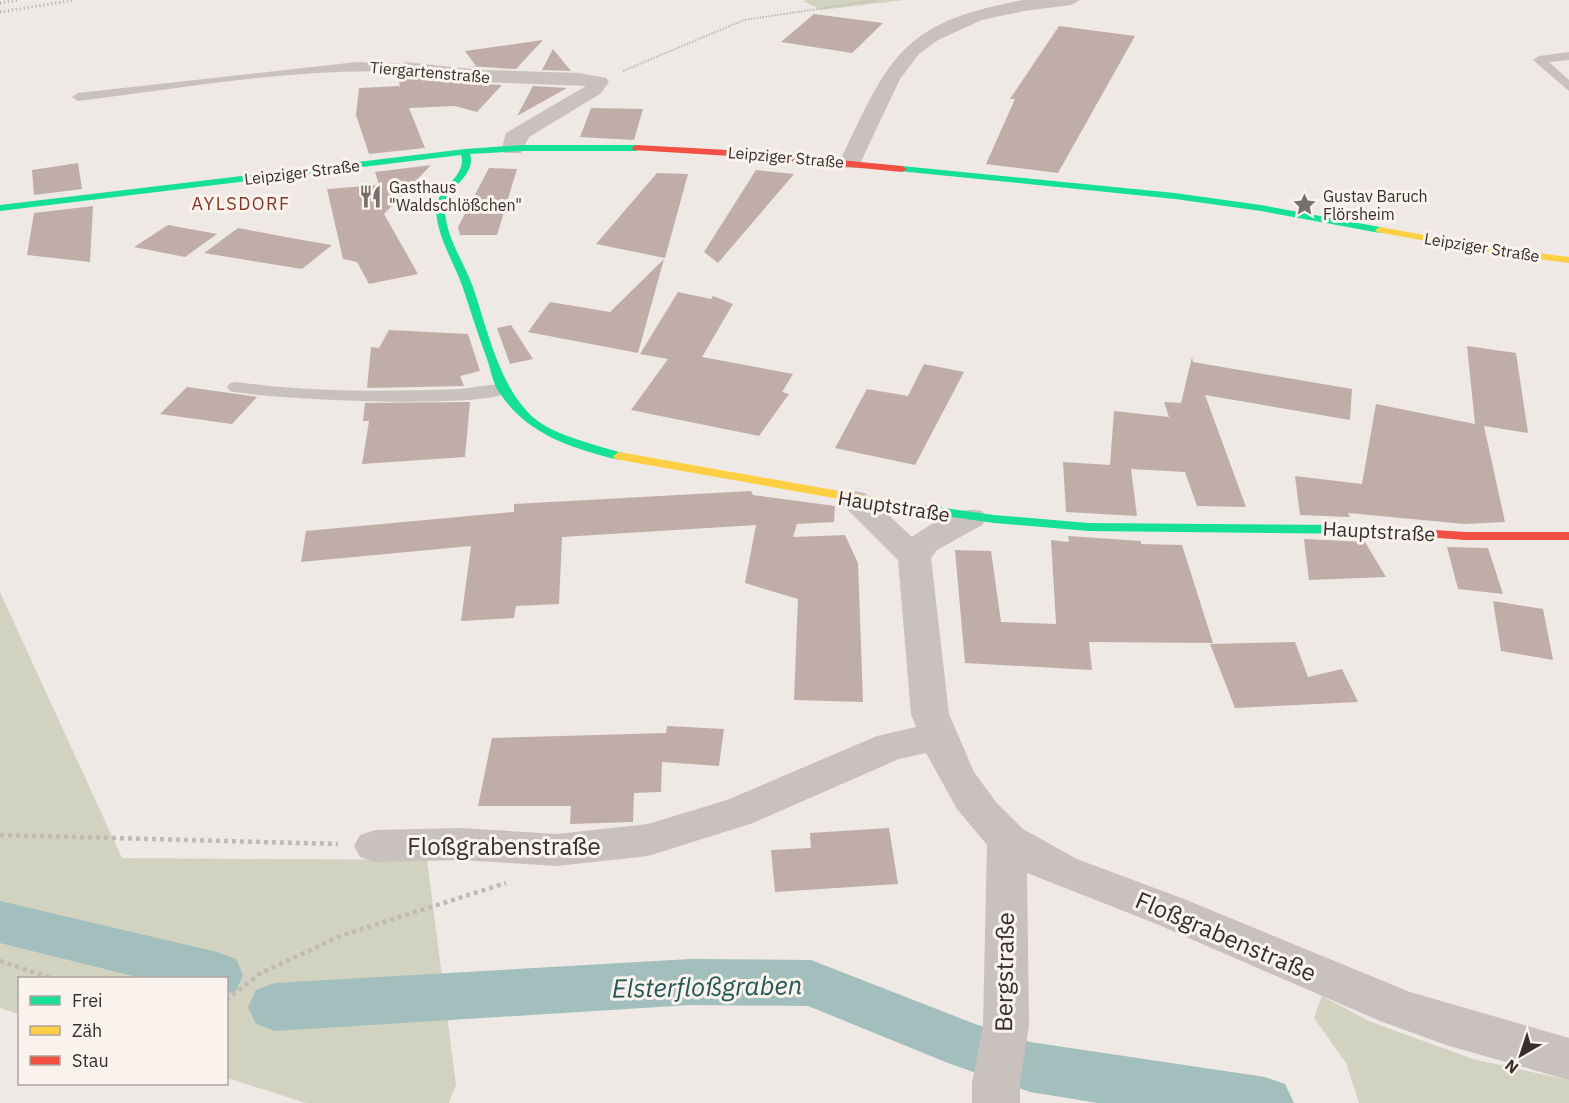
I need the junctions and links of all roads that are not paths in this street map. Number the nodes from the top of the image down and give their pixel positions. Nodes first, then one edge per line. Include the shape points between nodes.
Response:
1 (1071, 0) edge
2 (1569, 56) edge
3 (405, 68) joint
4 (1569, 87) edge
5 (78, 97) dead end
6 (513, 148) junction
7 (465, 152) junction
8 (850, 163) junction
9 (0, 208) edge
10 (1569, 260) edge
11 (236, 387) dead end
12 (503, 390) junction
13 (854, 500) junction
14 (971, 518) junction
15 (1569, 536) edge
16 (914, 557) junction
17 (938, 737) junction
18 (1008, 840) junction
19 (375, 846) road end
20 (1569, 1059) edge
21 (995, 1098) edge

1 - 8 street via 983,15 921,42 895,70
2 - 4 lane via 1539,60
3 - 5 lane, Tiergartenstraße via 357,66
3 - 6 street, Tiergartenstraße via 599,82 594,90 517,135
6 - 7 street, Leipziger Straße
6 - 8 street, Leipziger Straße via 570,145 688,149
7 - 9 street, Leipziger Straße
7 - 12 street, Hauptstraße via 468,162 462,177 442,201 442,225
8 - 10 street, Leipziger Straße via 1222,202 1484,249
11 - 12 lane via 344,397
12 - 13 street, Hauptstraße via 531,422 550,434 593,450
13 - 14 street, Hauptstraße
13 - 16 street
14 - 15 street, Hauptstraße via 1158,529 1318,527 1465,536
14 - 16 street via 925,543
16 - 17 street, Floßgrabenstraße via 930,714
17 - 18 street, Floßgrabenstraße via 965,788
17 - 19 street, Floßgrabenstraße via 891,746 694,828 648,840 557,850 461,844
18 - 20 street, Floßgrabenstraße via 1063,870 1356,991 1441,1022
18 - 21 street, Bergstraße via 1004,885 1008,930 1006,1029

